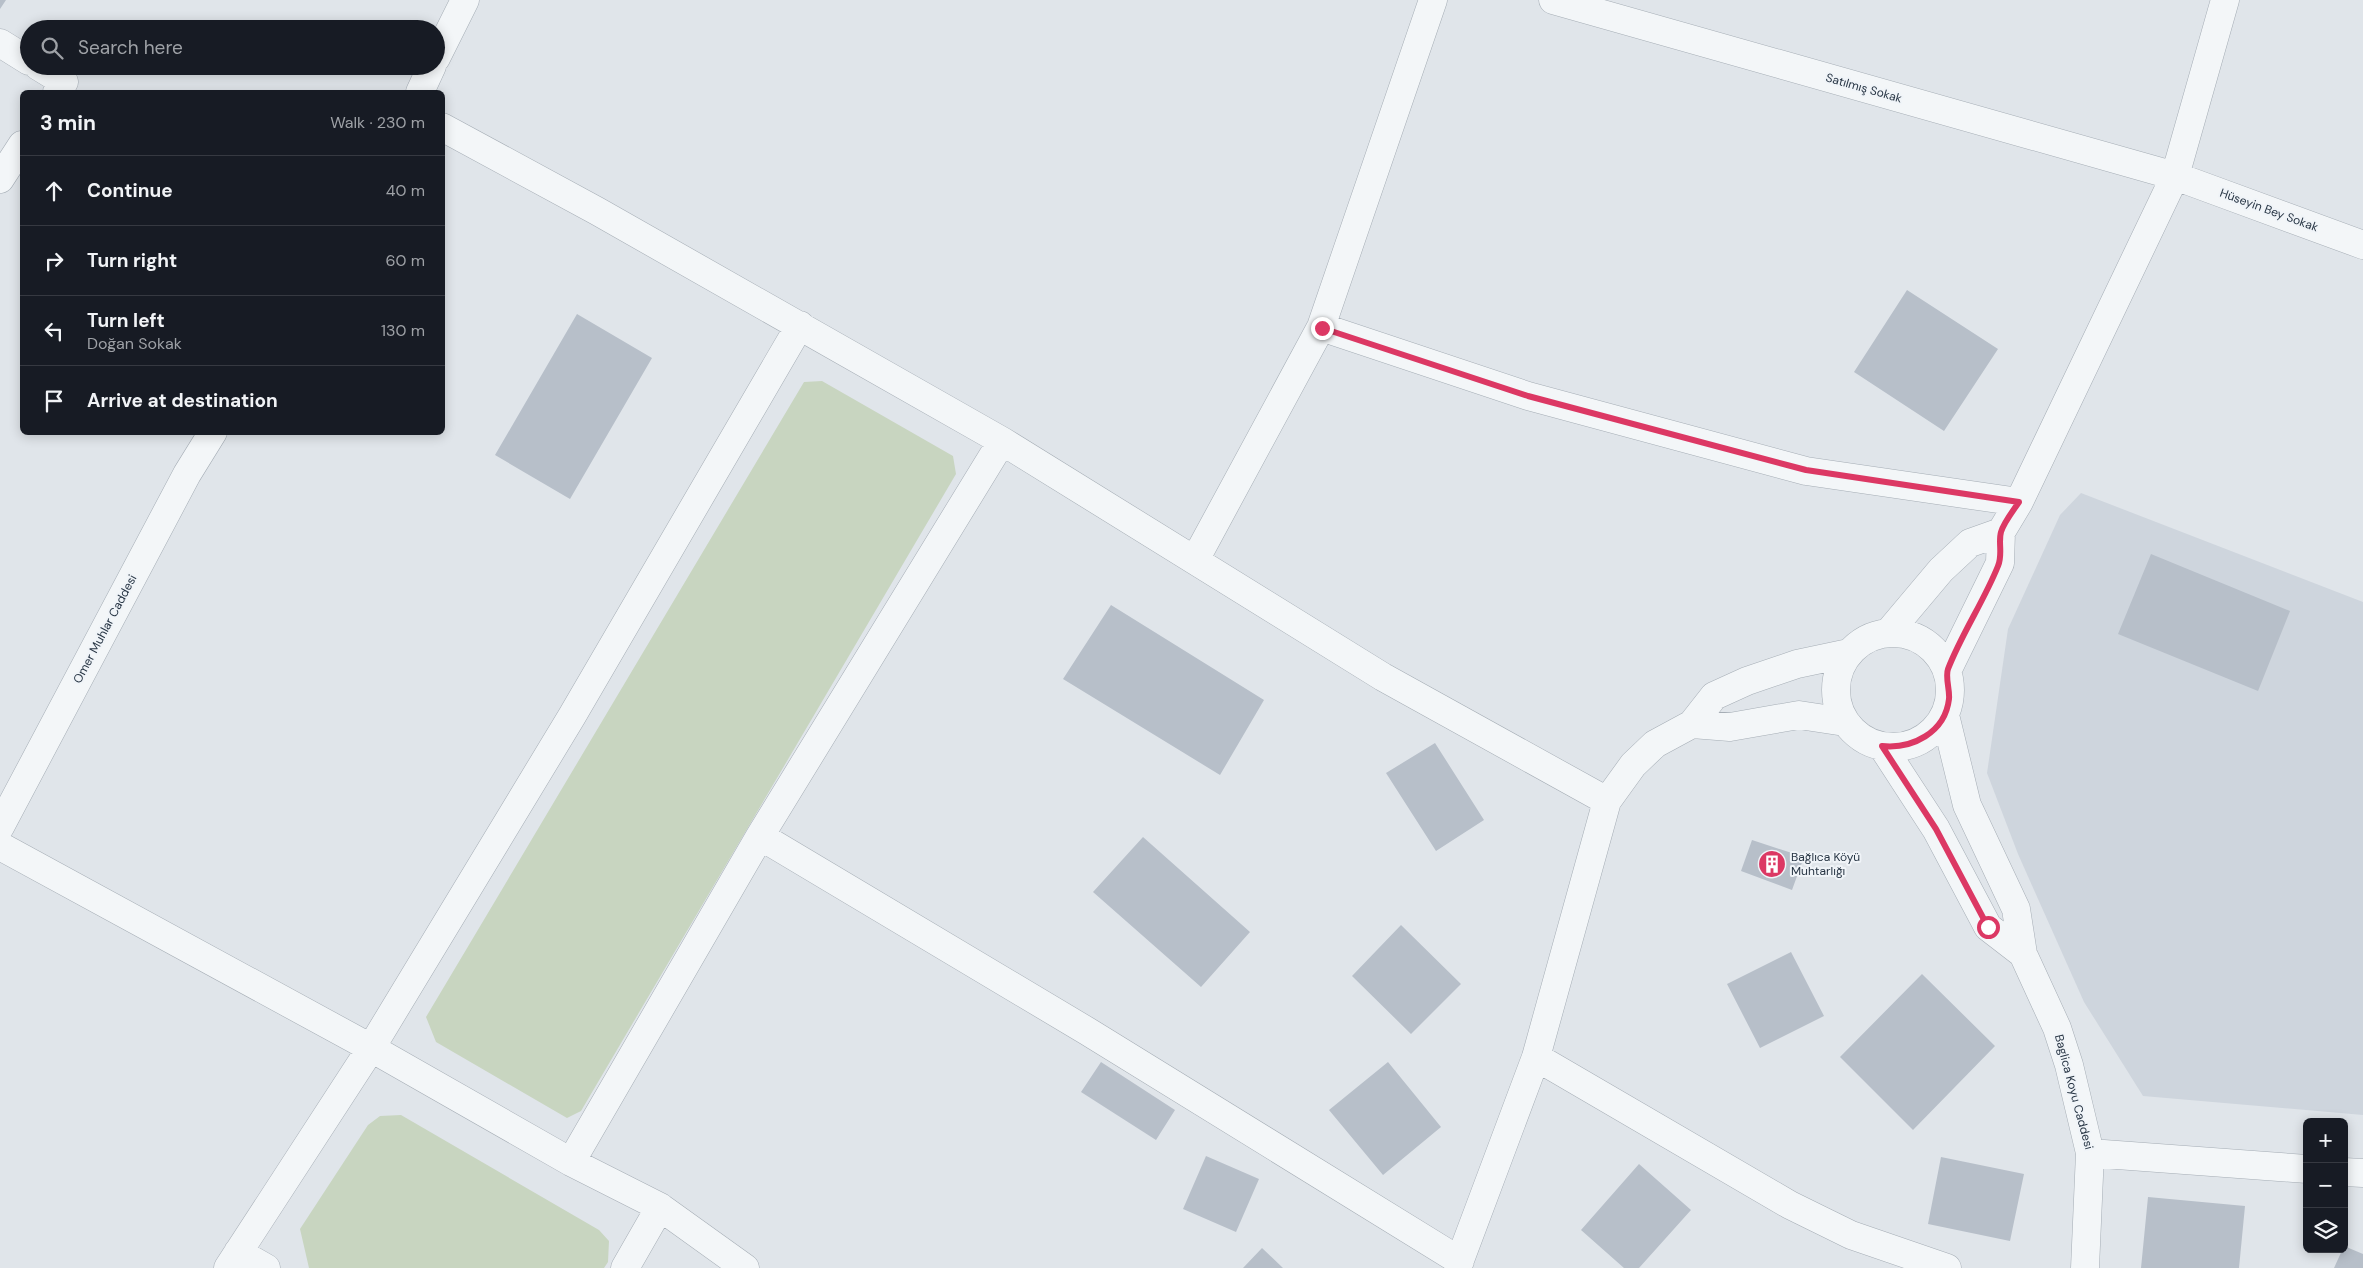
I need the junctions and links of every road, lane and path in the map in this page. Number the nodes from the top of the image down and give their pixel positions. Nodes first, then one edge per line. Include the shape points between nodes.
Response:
1 (465, 0) edge
2 (1433, 0) edge
3 (1553, 0) edge
4 (2225, 0) edge
5 (445, 40) edge
6 (0, 43) edge
7 (20, 55) edge
8 (53, 75) edge
9 (428, 75) edge
10 (58, 90) edge
11 (421, 90) edge
12 (445, 129) edge
13 (20, 148) edge
14 (2175, 176) junction
15 (0, 179) edge
16 (2363, 244) edge
17 (800, 325) junction
18 (1322, 328) junction
19 (211, 435) edge
20 (1002, 441) junction
21 (2019, 502) junction
22 (2001, 532) junction
23 (1195, 560) junction
24 (1888, 633) junction
25 (1849, 653) junction
26 (1947, 671) junction
27 (1944, 715) junction
28 (1845, 722) junction
29 (1692, 724) junction
30 (1882, 746) junction
31 (1607, 801) junction
32 (0, 827) edge
33 (760, 836) junction
34 (0, 846) edge
35 (2023, 954) junction
36 (371, 1048) junction
37 (1536, 1057) junction
38 (2090, 1154) junction
39 (571, 1162) junction
40 (2303, 1169) edge
41 (2348, 1172) edge
42 (2363, 1173) edge
43 (660, 1207) junction
44 (233, 1260) edge
45 (1458, 1264) edge
46 (266, 1268) edge
47 (625, 1268) edge
48 (745, 1268) edge
49 (1947, 1268) edge
50 (2085, 1268) edge

1 - 5 street
2 - 18 street
3 - 14 street, Satılmış Sokak
4 - 14 street
6 - 7 street
8 - 10 street via 64,82
9 - 11 street
12 - 17 street
13 - 15 street
14 - 16 street, Hüseyin Bey Sokak
14 - 21 street
17 - 20 street
17 - 36 street via 572,716
18 - 21 street via 1528,396 1806,470
18 - 23 street
19 - 32 street, Omer Muhlar Caddesi
20 - 23 street
20 - 33 street
21 - 22 street
22 - 24 street via 1970,543 1942,570
22 - 26 street via 2000,563
23 - 31 street via 1383,677
24 - 25 street via 1873,636
24 - 26 street via 1917,638 1940,658
25 - 28 street via 1836,679 1835,694
25 - 29 street via 1797,664 1747,681 1714,696
26 - 27 street via 1949,701
27 - 30 street via 1936,728 1918,741 1897,748
27 - 35 street via 1967,805 2016,909
28 - 29 street via 1799,715 1730,727
28 - 30 street via 1862,738
29 - 31 street via 1655,744 1633,765
30 - 35 street via 1936,829 1988,927
31 - 37 street
33 - 39 street
33 - 45 street via 1088,1031
34 - 36 street
35 - 38 street, Baglica Koyu Caddesi via 2070,1065
36 - 39 street
36 - 44 street
37 - 45 street
37 - 49 street via 1790,1205 1851,1235
38 - 40 street
38 - 50 street, Baglica Koyu Caddesi
39 - 43 street
41 - 42 street
43 - 47 street
43 - 48 street
44 - 46 street

